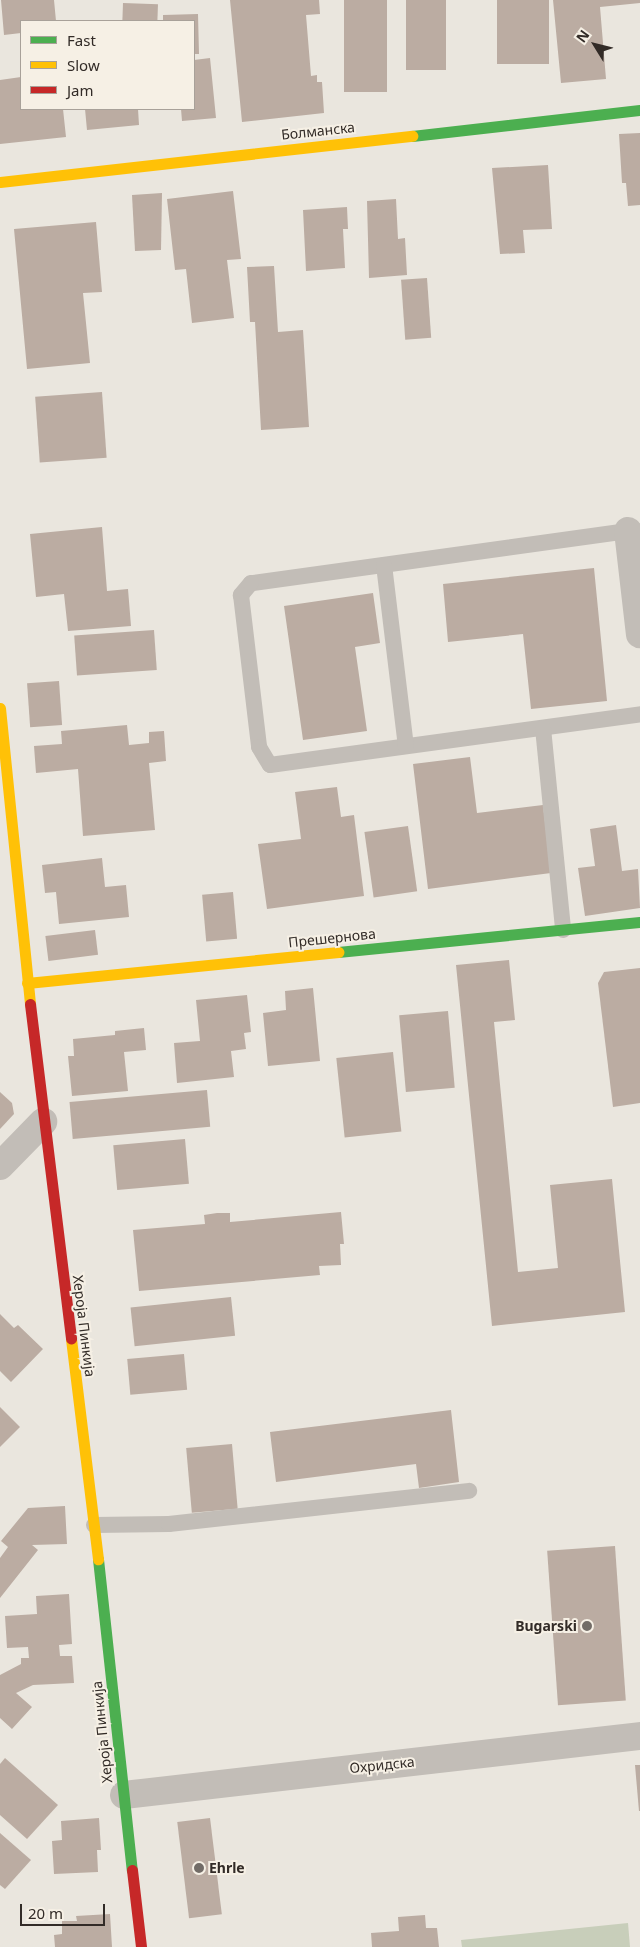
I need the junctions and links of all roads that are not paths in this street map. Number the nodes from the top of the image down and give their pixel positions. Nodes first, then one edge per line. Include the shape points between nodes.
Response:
1 (640, 110) edge
2 (0, 182) edge
3 (634, 530) edge
4 (384, 565) junction
5 (640, 634) edge
6 (0, 708) edge
7 (640, 714) edge
8 (543, 728) junction
9 (406, 746) junction
10 (640, 922) edge
11 (563, 930) junction
12 (27, 983) junction
13 (43, 1122) junction
14 (0, 1166) edge
15 (469, 1491) dead end
16 (94, 1525) junction
17 (640, 1736) edge
18 (124, 1795) junction
19 (141, 1947) edge

1 - 2 street, Болманска
3 - 4 lane
3 - 5 street
4 - 9 lane
4 - 9 lane via 252,583 241,595 259,747 270,765
6 - 12 street, Хероја Пинкија
7 - 8 lane
8 - 9 lane
8 - 11 lane
10 - 11 street, Прешернова
11 - 12 street, Прешернова
12 - 13 street, Хероја Пинкија
13 - 14 street
13 - 16 street, Хероја Пинкија
15 - 16 lane via 169,1524
16 - 18 street, Хероја Пинкија
17 - 18 street, Охридска
18 - 19 street, Хероја Пинкија

